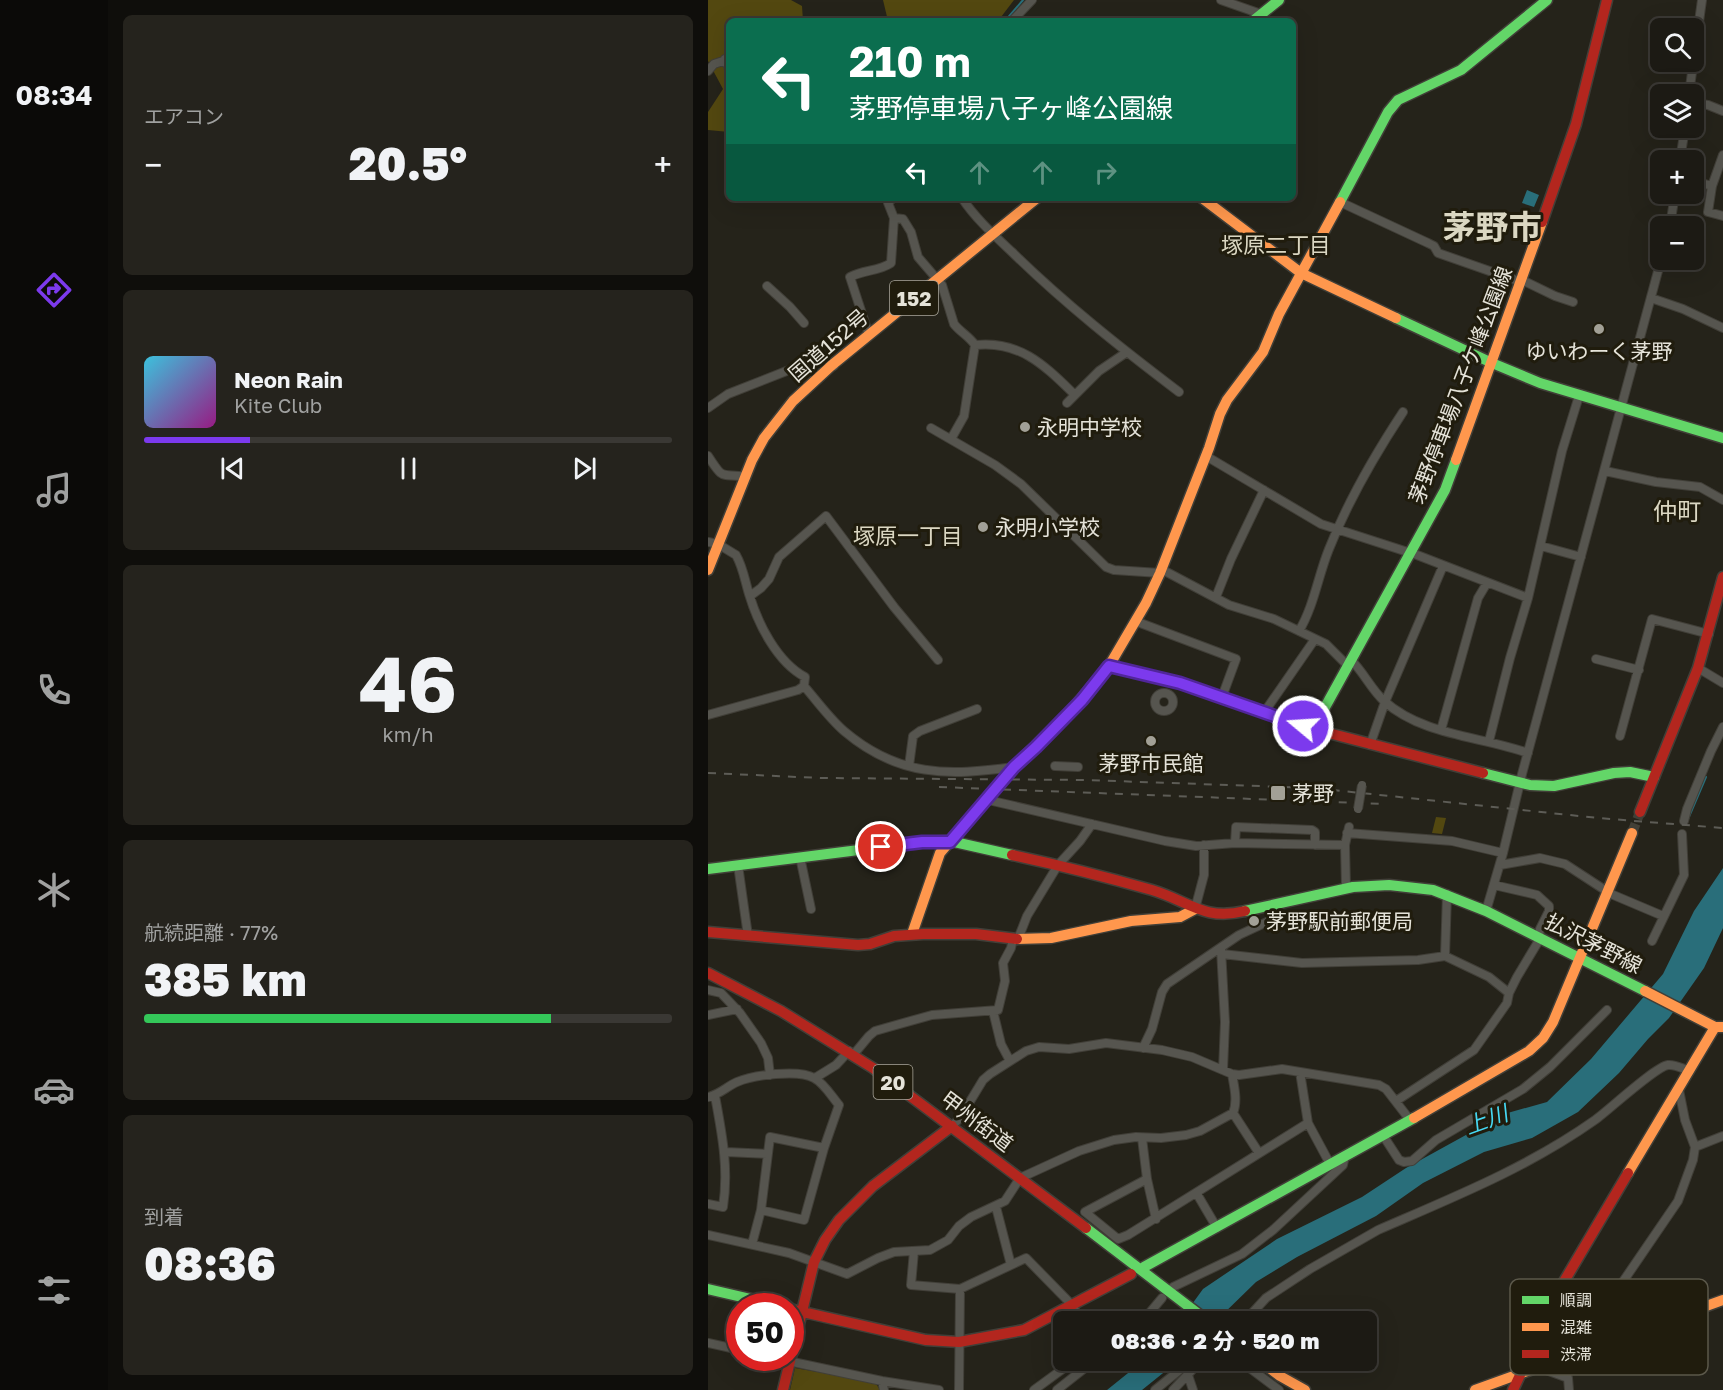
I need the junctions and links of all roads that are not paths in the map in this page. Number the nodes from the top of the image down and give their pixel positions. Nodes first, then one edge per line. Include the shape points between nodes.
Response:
1 (1032, 0) edge
2 (1221, 0) edge
3 (1279, 0) edge
4 (1547, 0) edge
5 (1607, 0) edge
6 (1702, 0) edge
7 (1015, 18) edge
8 (1257, 18) edge
9 (726, 59) edge
10 (708, 70) edge
11 (1690, 84) edge
12 (1704, 104) edge
13 (1723, 111) edge
14 (1723, 155) edge
15 (1704, 184) edge
16 (1712, 186) junction
17 (890, 201) edge
18 (965, 201) edge
19 (1032, 201) edge
20 (1206, 201) edge
21 (1340, 202) junction
22 (1723, 216) edge
23 (894, 218) junction
24 (993, 234) junction
25 (1658, 270) edge
26 (1300, 273) junction
27 (938, 279) junction
28 (1521, 281) junction
29 (767, 286) dead end
30 (1650, 298) junction
31 (1573, 302) dead end
32 (804, 323) dead end
33 (1723, 328) edge
34 (869, 335) junction
35 (975, 345) junction
36 (1127, 352) junction
37 (1492, 363) junction
38 (835, 366) junction
39 (1179, 392) dead end
40 (1074, 394) junction
41 (1579, 396) junction
42 (1067, 402) dead end
43 (708, 408) edge
44 (1622, 408) junction
45 (1403, 412) dead end
46 (931, 428) dead end
47 (1723, 438) edge
48 (951, 439) junction
49 (708, 456) edge
50 (1206, 456) junction
51 (1605, 471) junction
52 (746, 477) junction
53 (1264, 490) junction
54 (1723, 500) edge
55 (1337, 530) junction
56 (713, 543) edge
57 (1541, 546) junction
58 (1411, 554) junction
59 (1581, 557) junction
60 (1443, 566) junction
61 (708, 570) edge
62 (1160, 571) junction
63 (1723, 577) edge
64 (1487, 583) junction
65 (750, 596) junction
66 (1216, 597) junction
67 (1528, 598) junction
68 (1135, 621) junction
69 (1299, 631) junction
70 (1709, 634) junction
71 (1315, 639) junction
72 (1596, 659) dead end
73 (938, 660) dead end
74 (1350, 664) junction
75 (1109, 666) junction
76 (1698, 668) junction
77 (1639, 670) junction
78 (1723, 683) edge
79 (804, 686) junction
80 (1222, 697) junction
81 (1385, 702) junction
82 (977, 709) dead end
83 (1263, 714) junction
84 (708, 715) edge
85 (1723, 727) edge
86 (1313, 729) junction
87 (1441, 730) junction
88 (1620, 736) dead end
89 (1489, 741) junction
90 (1370, 746) junction
91 (1528, 753) junction
92 (909, 766) junction
93 (1055, 766) dead end
94 (1078, 766) dead end
95 (1014, 767) junction
96 (1654, 777) junction
97 (1520, 783) junction
98 (1362, 785) dead end
99 (987, 800) junction
100 (1358, 809) dead end
101 (1640, 812) tunnel mouth
102 (1684, 821) dead end
103 (1092, 824) junction
104 (1632, 833) tunnel mouth
105 (1682, 834) dead end
106 (950, 842) junction
107 (1235, 843) junction
108 (1204, 845) junction
109 (1315, 845) junction
110 (1346, 845) junction
111 (1503, 853) junction
112 (800, 857) junction
113 (738, 865) junction
114 (1058, 865) junction
115 (1500, 865) junction
116 (708, 869) edge
117 (1494, 885) junction
118 (1346, 888) junction
119 (1607, 891) junction
120 (1447, 894) junction
121 (1274, 905) junction
122 (811, 909) dead end
123 (1196, 909) junction
124 (1486, 910) junction
125 (1663, 916) junction
126 (708, 932) edge
127 (912, 934) junction
128 (747, 936) junction
129 (1539, 937) junction
130 (1016, 939) junction
131 (1652, 941) dead end
132 (1221, 951) junction
133 (1445, 956) junction
134 (1581, 957) junction
135 (708, 974) edge
136 (708, 990) edge
137 (1509, 993) junction
138 (737, 1009) junction
139 (1607, 1010) dead end
140 (993, 1011) junction
141 (708, 1015) edge
142 (1721, 1026) edge
143 (1143, 1048) junction
144 (851, 1053) junction
145 (1010, 1061) junction
146 (1223, 1070) junction
147 (1690, 1071) junction
148 (1300, 1072) junction
149 (1232, 1074) junction
150 (770, 1075) junction
151 (815, 1078) junction
152 (1678, 1090) junction
153 (711, 1096) edge
154 (1396, 1101) junction
155 (1233, 1113) junction
156 (1410, 1120) junction
157 (1308, 1123) junction
158 (952, 1126) junction
159 (1723, 1136) edge
160 (1142, 1138) junction
161 (1386, 1140) dead end
162 (1695, 1147) junction
163 (824, 1148) junction
164 (726, 1152) junction
165 (1259, 1153) junction
166 (766, 1154) junction
167 (1345, 1156) junction
168 (1330, 1164) junction
169 (1020, 1178) junction
170 (1147, 1179) junction
171 (1197, 1194) junction
172 (708, 1204) edge
173 (996, 1207) junction
174 (761, 1210) junction
175 (1156, 1219) junction
176 (1216, 1228) junction
177 (708, 1235) edge
178 (752, 1244) junction
179 (914, 1251) junction
180 (814, 1262) junction
181 (1011, 1265) junction
182 (1144, 1267) dead end
183 (1131, 1275) dead end
184 (1566, 1279) edge
185 (1625, 1279) edge
186 (1173, 1287) dead end
187 (960, 1289) junction
188 (708, 1290) edge
189 (802, 1293) edge
190 (726, 1294) edge
191 (1162, 1298) dead end
192 (1723, 1300) edge
193 (1708, 1305) edge
194 (1073, 1306) junction
195 (1076, 1311) edge
196 (1151, 1311) edge
197 (1194, 1311) edge
198 (1254, 1311) edge
199 (804, 1312) edge
200 (958, 1342) junction
201 (708, 1343) edge
202 (726, 1347) edge
203 (804, 1364) edge
204 (788, 1371) edge
205 (1060, 1371) edge
206 (1081, 1371) edge
207 (1178, 1371) edge
208 (1193, 1371) edge
209 (1254, 1371) edge
210 (1273, 1371) edge
211 (1188, 1375) junction
212 (1520, 1375) joint
213 (1560, 1375) edge
214 (882, 1380) junction
215 (783, 1390) edge
216 (884, 1390) edge
217 (939, 1390) edge
218 (959, 1390) edge
219 (1034, 1390) edge
220 (1057, 1390) edge
221 (1155, 1390) edge
222 (1173, 1390) edge
223 (1193, 1390) edge
224 (1279, 1390) edge
225 (1305, 1390) edge
226 (1475, 1390) edge
227 (1513, 1390) edge
228 (1569, 1390) edge

1 - 7 street
2 - 8 street
3 - 8 main road
4 - 21 main road via 1461,70 1398,100
5 - 28 main road, 茅野停車場八子ケ峰公園線 via 1576,124
6 - 11 street
9 - 10 street
12 - 13 street
14 - 16 street
15 - 16 street
16 - 22 street via 1708,212
17 - 23 street
18 - 24 street
19 - 24 main road, 国道152号 / 152
20 - 26 main road
21 - 26 main road
21 - 28 street via 1434,246 1438,253
23 - 27 street via 903,219 918,257
23 - 34 street via 891,263 850,277
24 - 27 main road, 国道152号 / 152
24 - 36 street via 1039,279
25 - 30 street
26 - 37 main road
26 - 50 main road via 1263,352 1224,407
27 - 34 main road, 国道152号 / 152
27 - 35 street via 954,324
28 - 31 street
28 - 37 main road, 茅野停車場八子ケ峰公園線
29 - 32 street
30 - 33 street
30 - 44 street
34 - 38 main road, 国道152号 / 152
35 - 40 street via 1005,347 1036,359
35 - 48 street via 964,416
36 - 39 street
36 - 40 street
37 - 41 main road
37 - 58 main road, 茅野停車場八子ケ峰公園線 via 1445,490
38 - 43 street via 824,358 817,359 728,394
38 - 52 main road, 国道152号 / 152 via 784,411 764,438
40 - 42 street
41 - 44 main road
41 - 57 street
44 - 47 main road
44 - 51 street
45 - 55 street
46 - 48 street
48 - 62 street via 1021,484 1106,567
49 - 52 street via 722,475
50 - 53 street
50 - 62 main road
51 - 54 street via 1700,488
51 - 59 street
52 - 56 main road, 国道152号 / 152
53 - 55 street
53 - 66 street
55 - 58 street
55 - 69 street
56 - 61 main road, 国道152号 / 152
56 - 65 street via 736,555
57 - 59 street
57 - 67 street
58 - 60 street
58 - 74 main road, 茅野停車場八子ケ峰公園線
59 - 91 street
60 - 64 street
60 - 81 street
62 - 66 street
62 - 68 main road
63 - 70 main road
64 - 67 street
64 - 87 street via 1478,598
65 - 73 street via 769,579 780,557 826,516
65 - 79 street via 768,637 791,667 805,677
66 - 69 street
67 - 89 street
68 - 75 main road
68 - 80 street via 1236,659
69 - 71 street
70 - 76 main road
70 - 77 street via 1652,619
71 - 74 street
71 - 83 street
72 - 77 street
74 - 81 street
74 - 86 main road, 茅野停車場八子ケ峰公園線
75 - 80 main road
75 - 95 main road via 1082,700
76 - 78 street
76 - 96 main road
77 - 88 street
79 - 84 street
79 - 92 street via 844,730 870,750
80 - 83 main road
81 - 87 street via 1412,720
81 - 90 street
82 - 92 street via 914,736
83 - 86 main road
85 - 102 street
86 - 90 main road
87 - 89 street
89 - 91 street
90 - 97 main road
91 - 97 street
92 - 95 street via 944,773
93 - 94 street
95 - 99 main road
96 - 97 main road via 1630,772 1554,786
96 - 101 main road
97 - 111 street
98 - 100 street, bridge
99 - 103 street
99 - 106 main road
103 - 108 street via 1165,841
103 - 114 street
104 - 119 main road
105 - 125 street via 1684,875
106 - 112 main road
106 - 114 main road
106 - 127 main road via 939,857
107 - 108 street
107 - 109 street
107 - 109 street via 1236,827 1312,830
108 - 123 street via 1204,875
109 - 110 street
110 - 111 street via 1348,830 1452,841
110 - 118 street
111 - 115 street
112 - 113 main road
112 - 122 street
113 - 116 main road
113 - 128 street
114 - 123 main road via 1155,891
114 - 130 street
115 - 117 street
115 - 119 street via 1540,858 1552,860
117 - 124 street
117 - 129 street via 1537,895 1549,906
118 - 120 main road, 払沢茅野線 via 1389,885
118 - 121 main road
119 - 125 street
119 - 134 main road
120 - 124 main road, 払沢茅野線
120 - 133 street
121 - 123 main road via 1228,915
121 - 132 street via 1276,914 1271,920 1239,935
123 - 130 main road via 1180,917 1131,921 1051,938
124 - 129 main road, 払沢茅野線
125 - 131 street
126 - 128 main road
127 - 128 main road via 858,945
127 - 130 main road via 976,934
129 - 134 main road, 払沢茅野線
129 - 137 street
130 - 140 street via 1003,963 1005,981 998,1010
132 - 133 street via 1302,963
132 - 143 street via 1164,987
132 - 146 street
133 - 137 street via 1489,977
134 - 142 main road, 払沢茅野線
134 - 156 main road via 1543,1038 1528,1052
135 - 144 main road, 甲州街道 / 20 via 759,997
136 - 138 street via 722,993
137 - 154 street via 1507,1003 1474,1050
138 - 141 street
138 - 150 street via 761,1043
139 - 161 street via 1523,1089 1436,1140 1412,1161 1399,1160
140 - 144 street via 932,1015 875,1031
140 - 145 street via 1001,1044
142 - 147 main road
143 - 145 street via 1106,1044 1069,1049 1039,1047
143 - 146 street via 1192,1057
144 - 151 street
144 - 158 main road, 甲州街道 / 20
145 - 158 street via 983,1080
146 - 149 street
147 - 152 main road
147 - 198 street via 1674,1065 1661,1067 1560,1144 1356,1242 1266,1298
148 - 149 street via 1282,1069
148 - 154 street via 1379,1085
148 - 157 street
149 - 155 street
150 - 151 street
150 - 153 street via 738,1082
151 - 163 street via 839,1105
152 - 162 street
152 - 184 main road
153 - 164 street
154 - 156 street
155 - 160 street via 1200,1131
155 - 165 street
156 - 167 main road
157 - 165 street
157 - 168 street
158 - 169 main road, 甲州街道 / 20
158 - 180 main road via 865,1193 831,1228
159 - 162 street
160 - 169 street via 1114,1140 1079,1151
160 - 170 street
162 - 185 street via 1678,1201
163 - 166 street via 770,1137
163 - 174 street via 804,1220
164 - 166 street
164 - 172 street via 723,1208
165 - 171 street
166 - 174 street
167 - 168 main road
167 - 186 street via 1343,1165 1254,1245
168 - 176 main road
169 - 173 street via 1005,1201
169 - 197 main road, 甲州街道 / 20
170 - 175 street
170 - 175 street via 1085,1212 1118,1239
171 - 175 street
171 - 176 street
173 - 179 street via 965,1222 948,1240 930,1250
173 - 181 street
174 - 178 street
176 - 182 main road
177 - 178 street
178 - 180 street
179 - 180 street via 894,1252 847,1274
179 - 187 street via 911,1285
180 - 189 main road
181 - 187 street
181 - 194 street via 1026,1258
183 - 194 main road
187 - 200 street
188 - 190 main road
191 - 196 street
192 - 193 main road
194 - 195 street
194 - 200 main road via 1024,1330
199 - 200 main road via 926,1340
200 - 218 street
201 - 202 street
203 - 214 street
204 - 215 main road
205 - 219 street
206 - 220 street
207 - 221 street
208 - 211 street
209 - 224 street
210 - 225 main road
211 - 222 street
211 - 223 street
212 - 226 main road
212 - 227 main road
213 - 228 street via 1568,1378
214 - 216 street
214 - 217 street

